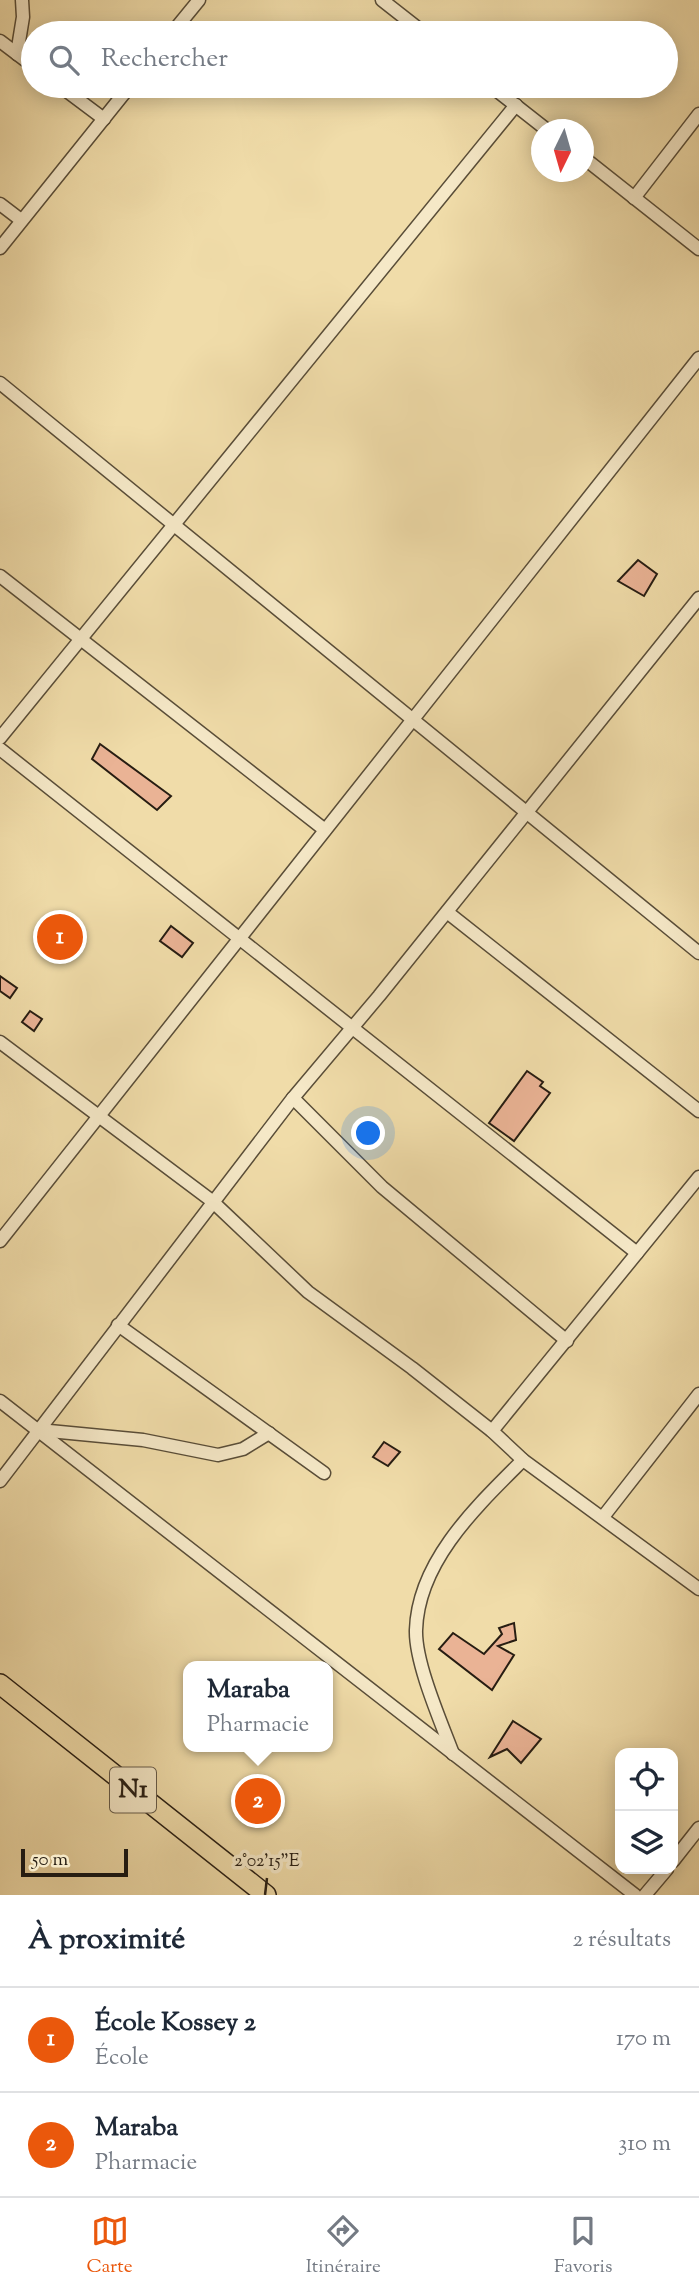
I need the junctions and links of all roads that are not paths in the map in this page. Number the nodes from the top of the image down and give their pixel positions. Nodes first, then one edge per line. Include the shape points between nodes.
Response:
1 (22, 0) edge
2 (199, 0) edge
3 (382, 0) edge
4 (22, 21) edge
5 (182, 21) edge
6 (409, 21) edge
7 (21, 29) edge
8 (0, 41) edge
9 (17, 54) junction
10 (21, 57) edge
11 (76, 98) edge
12 (120, 98) edge
13 (507, 98) edge
14 (516, 105) junction
15 (699, 114) edge
16 (104, 118) junction
17 (533, 119) edge
18 (594, 167) edge
19 (634, 198) junction
20 (0, 204) edge
21 (21, 220) junction
22 (0, 248) edge
23 (699, 249) edge
24 (699, 358) edge
25 (0, 383) edge
26 (174, 525) junction
27 (0, 576) edge
28 (699, 598) edge
29 (81, 638) junction
30 (412, 720) junction
31 (0, 738) edge
32 (0, 749) edge
33 (526, 813) junction
34 (324, 830) junction
35 (446, 912) junction
36 (239, 938) junction
37 (699, 953) edge
38 (353, 1028) junction
39 (0, 1042) edge
40 (293, 1098) junction
41 (699, 1111) edge
42 (99, 1115) junction
43 (699, 1177) edge
44 (212, 1201) junction
45 (0, 1241) edge
46 (637, 1253) junction
47 (118, 1325) junction
48 (567, 1341) junction
49 (699, 1394) edge
50 (0, 1401) edge
51 (38, 1430) junction
52 (492, 1431) junction
53 (269, 1433) junction
54 (523, 1460) junction
55 (324, 1473) dead end
56 (0, 1481) edge
57 (603, 1517) junction
58 (699, 1589) edge
59 (0, 1684) edge
60 (453, 1754) junction
61 (699, 1828) edge
62 (678, 1855) edge
63 (663, 1874) edge
64 (266, 1895) edge
65 (635, 1895) edge
66 (645, 1895) edge

1 - 4 street
2 - 5 street
3 - 6 street
7 - 9 street
8 - 9 street
9 - 10 street
11 - 16 street
12 - 16 street
13 - 14 street
14 - 17 street
14 - 26 street
15 - 19 street
16 - 21 street
18 - 19 street
19 - 23 street
20 - 21 street
21 - 22 street
24 - 30 street
25 - 26 street
26 - 29 street
26 - 30 street
27 - 29 street
28 - 33 street
29 - 31 street
29 - 34 street
30 - 33 street
30 - 34 street
32 - 36 street
33 - 35 street
33 - 37 street
34 - 36 street
35 - 38 street
35 - 41 street
36 - 38 street
36 - 42 street
38 - 40 street
38 - 46 street
39 - 42 street
40 - 44 street
40 - 48 street via 382,1187
42 - 44 street
42 - 45 street
43 - 46 street
44 - 47 street
44 - 52 street via 308,1292
46 - 48 street
47 - 51 street
47 - 53 street
48 - 52 street
49 - 57 street
50 - 51 street
51 - 53 street via 143,1440 218,1455 243,1449
51 - 56 street
51 - 60 street
52 - 54 street
53 - 55 street
54 - 57 street
54 - 60 street via 448,1543 419,1605 415,1632
57 - 58 street
59 - 64 main road, N1
60 - 65 street
61 - 62 street
63 - 66 street

